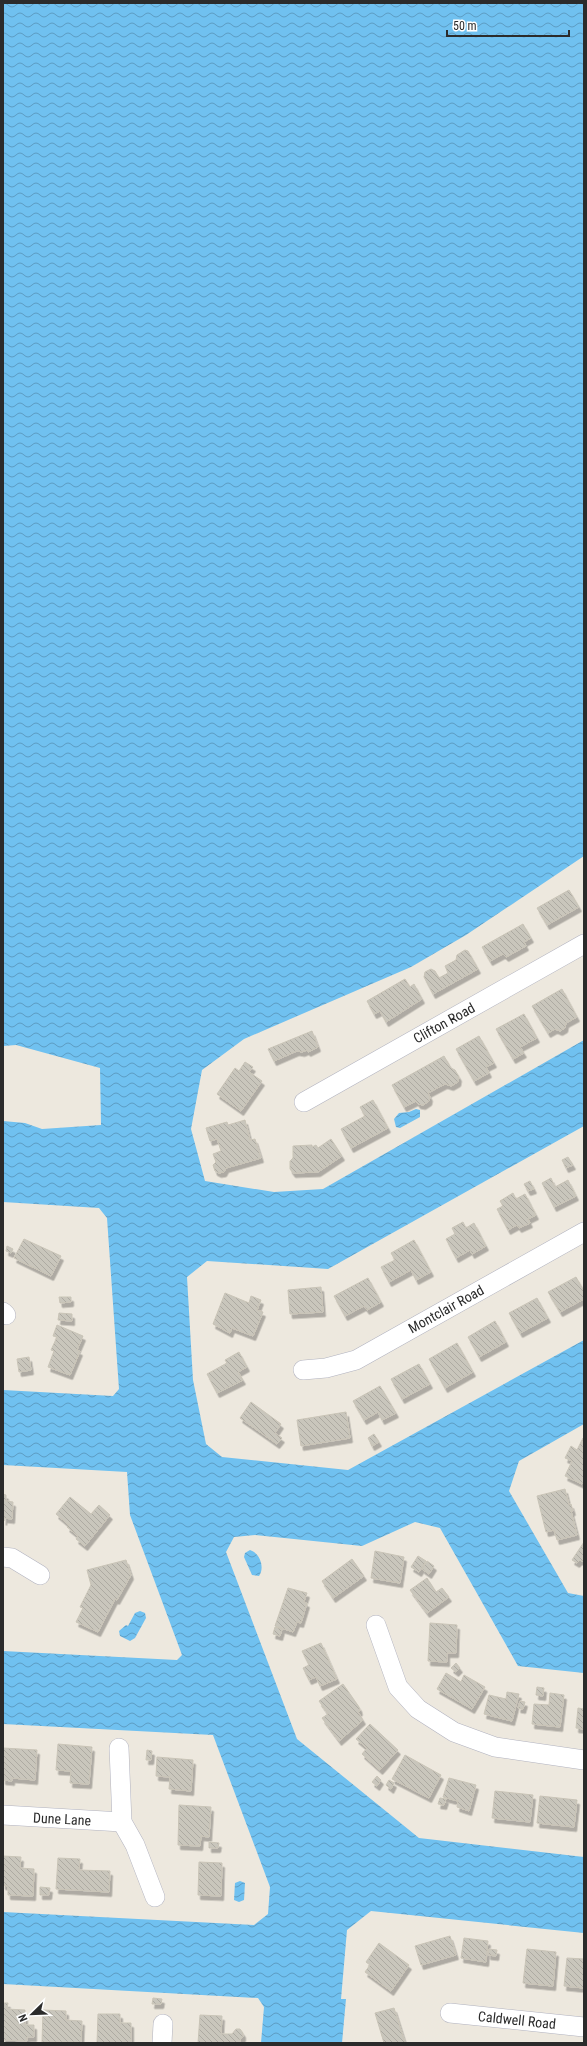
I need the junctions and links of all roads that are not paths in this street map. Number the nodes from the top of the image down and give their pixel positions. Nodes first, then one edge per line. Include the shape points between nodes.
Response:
1 (584, 944) edge
2 (304, 1102) dead end
3 (584, 1232) edge
4 (303, 1370) dead end
5 (3, 1557) edge
6 (40, 1575) dead end
7 (376, 1625) dead end
8 (119, 1748) dead end
9 (584, 1760) edge
10 (3, 1815) edge
11 (122, 1822) junction
12 (155, 1897) dead end
13 (450, 2014) dead end
14 (163, 2024) dead end
15 (584, 2027) edge
16 (162, 2043) edge

1 - 2 street, Clifton Road
3 - 4 street, Montclair Road via 356,1360 326,1368
5 - 6 street via 12,1558
7 - 9 street via 398,1687 418,1710 454,1732 495,1747
8 - 11 street
10 - 11 street, Dune Lane
11 - 12 street via 135,1845
13 - 15 street, Caldwell Road
14 - 16 street

